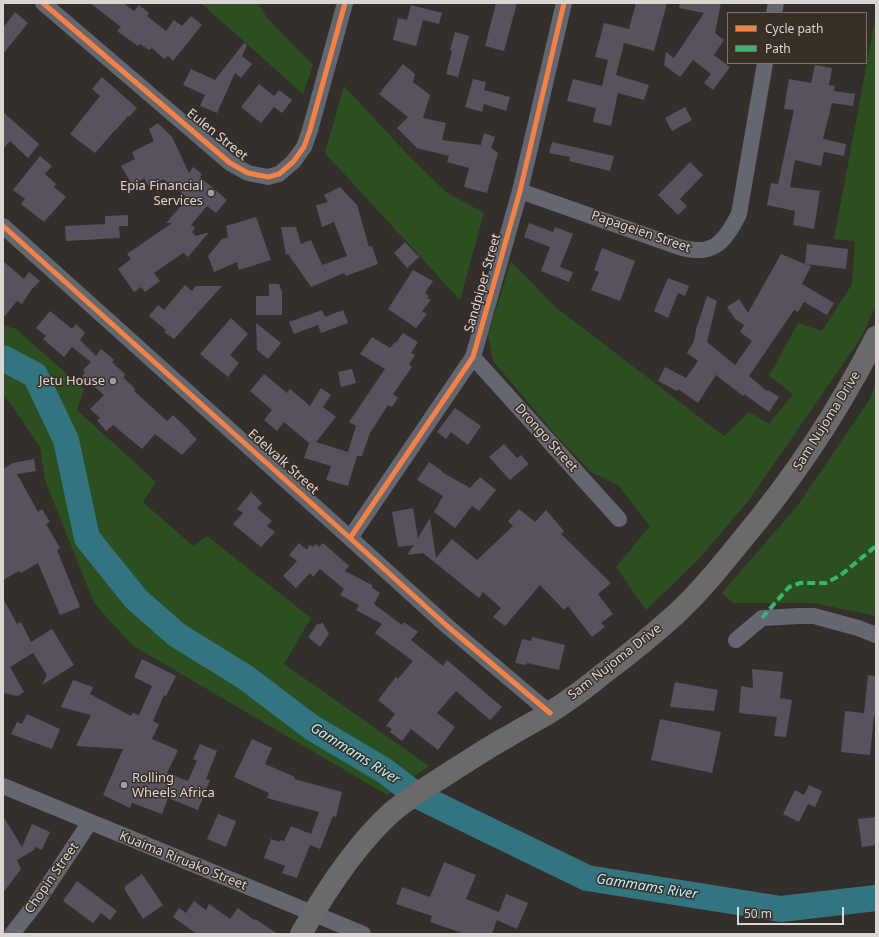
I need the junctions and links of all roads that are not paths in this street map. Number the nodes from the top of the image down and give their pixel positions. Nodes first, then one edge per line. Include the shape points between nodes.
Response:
1 (43, 3) edge
2 (345, 3) edge
3 (564, 3) edge
4 (766, 64) edge
5 (520, 191) junction
6 (3, 226) edge
7 (876, 337) edge
8 (473, 357) junction
9 (619, 518) dead end
10 (350, 538) junction
11 (876, 636) edge
12 (736, 640) dead end
13 (550, 713) junction
14 (3, 786) edge
15 (90, 822) junction
16 (313, 914) junction
17 (12, 934) edge
18 (301, 934) edge
19 (363, 934) edge

1 - 2 street, Eulen Street via 230,163 248,173 268,177 284,170 304,147
3 - 5 street, Sandpiper Street
4 - 5 street, Papageien Street via 738,214 730,231 709,250 693,251 680,247
5 - 8 street, Sandpiper Street
6 - 10 street, Edelvalk Street
7 - 13 highway, Sam Nujoma Drive via 828,423 793,474 764,514 703,587 676,614
8 - 9 street, Drongo Street
8 - 10 street, Sandpiper Street
10 - 13 street, Edelvalk Street via 447,626
11 - 12 street via 858,628 814,616 799,616 762,618
13 - 16 highway, Sam Nujoma Drive via 424,789 392,812 350,859
14 - 15 street, Kuaima Riruako Street
15 - 16 street, Kuaima Riruako Street
15 - 17 street, Chopin Street via 37,902
16 - 18 highway, Sam Nujoma Drive
16 - 19 street, Kuaima Riruako Street

